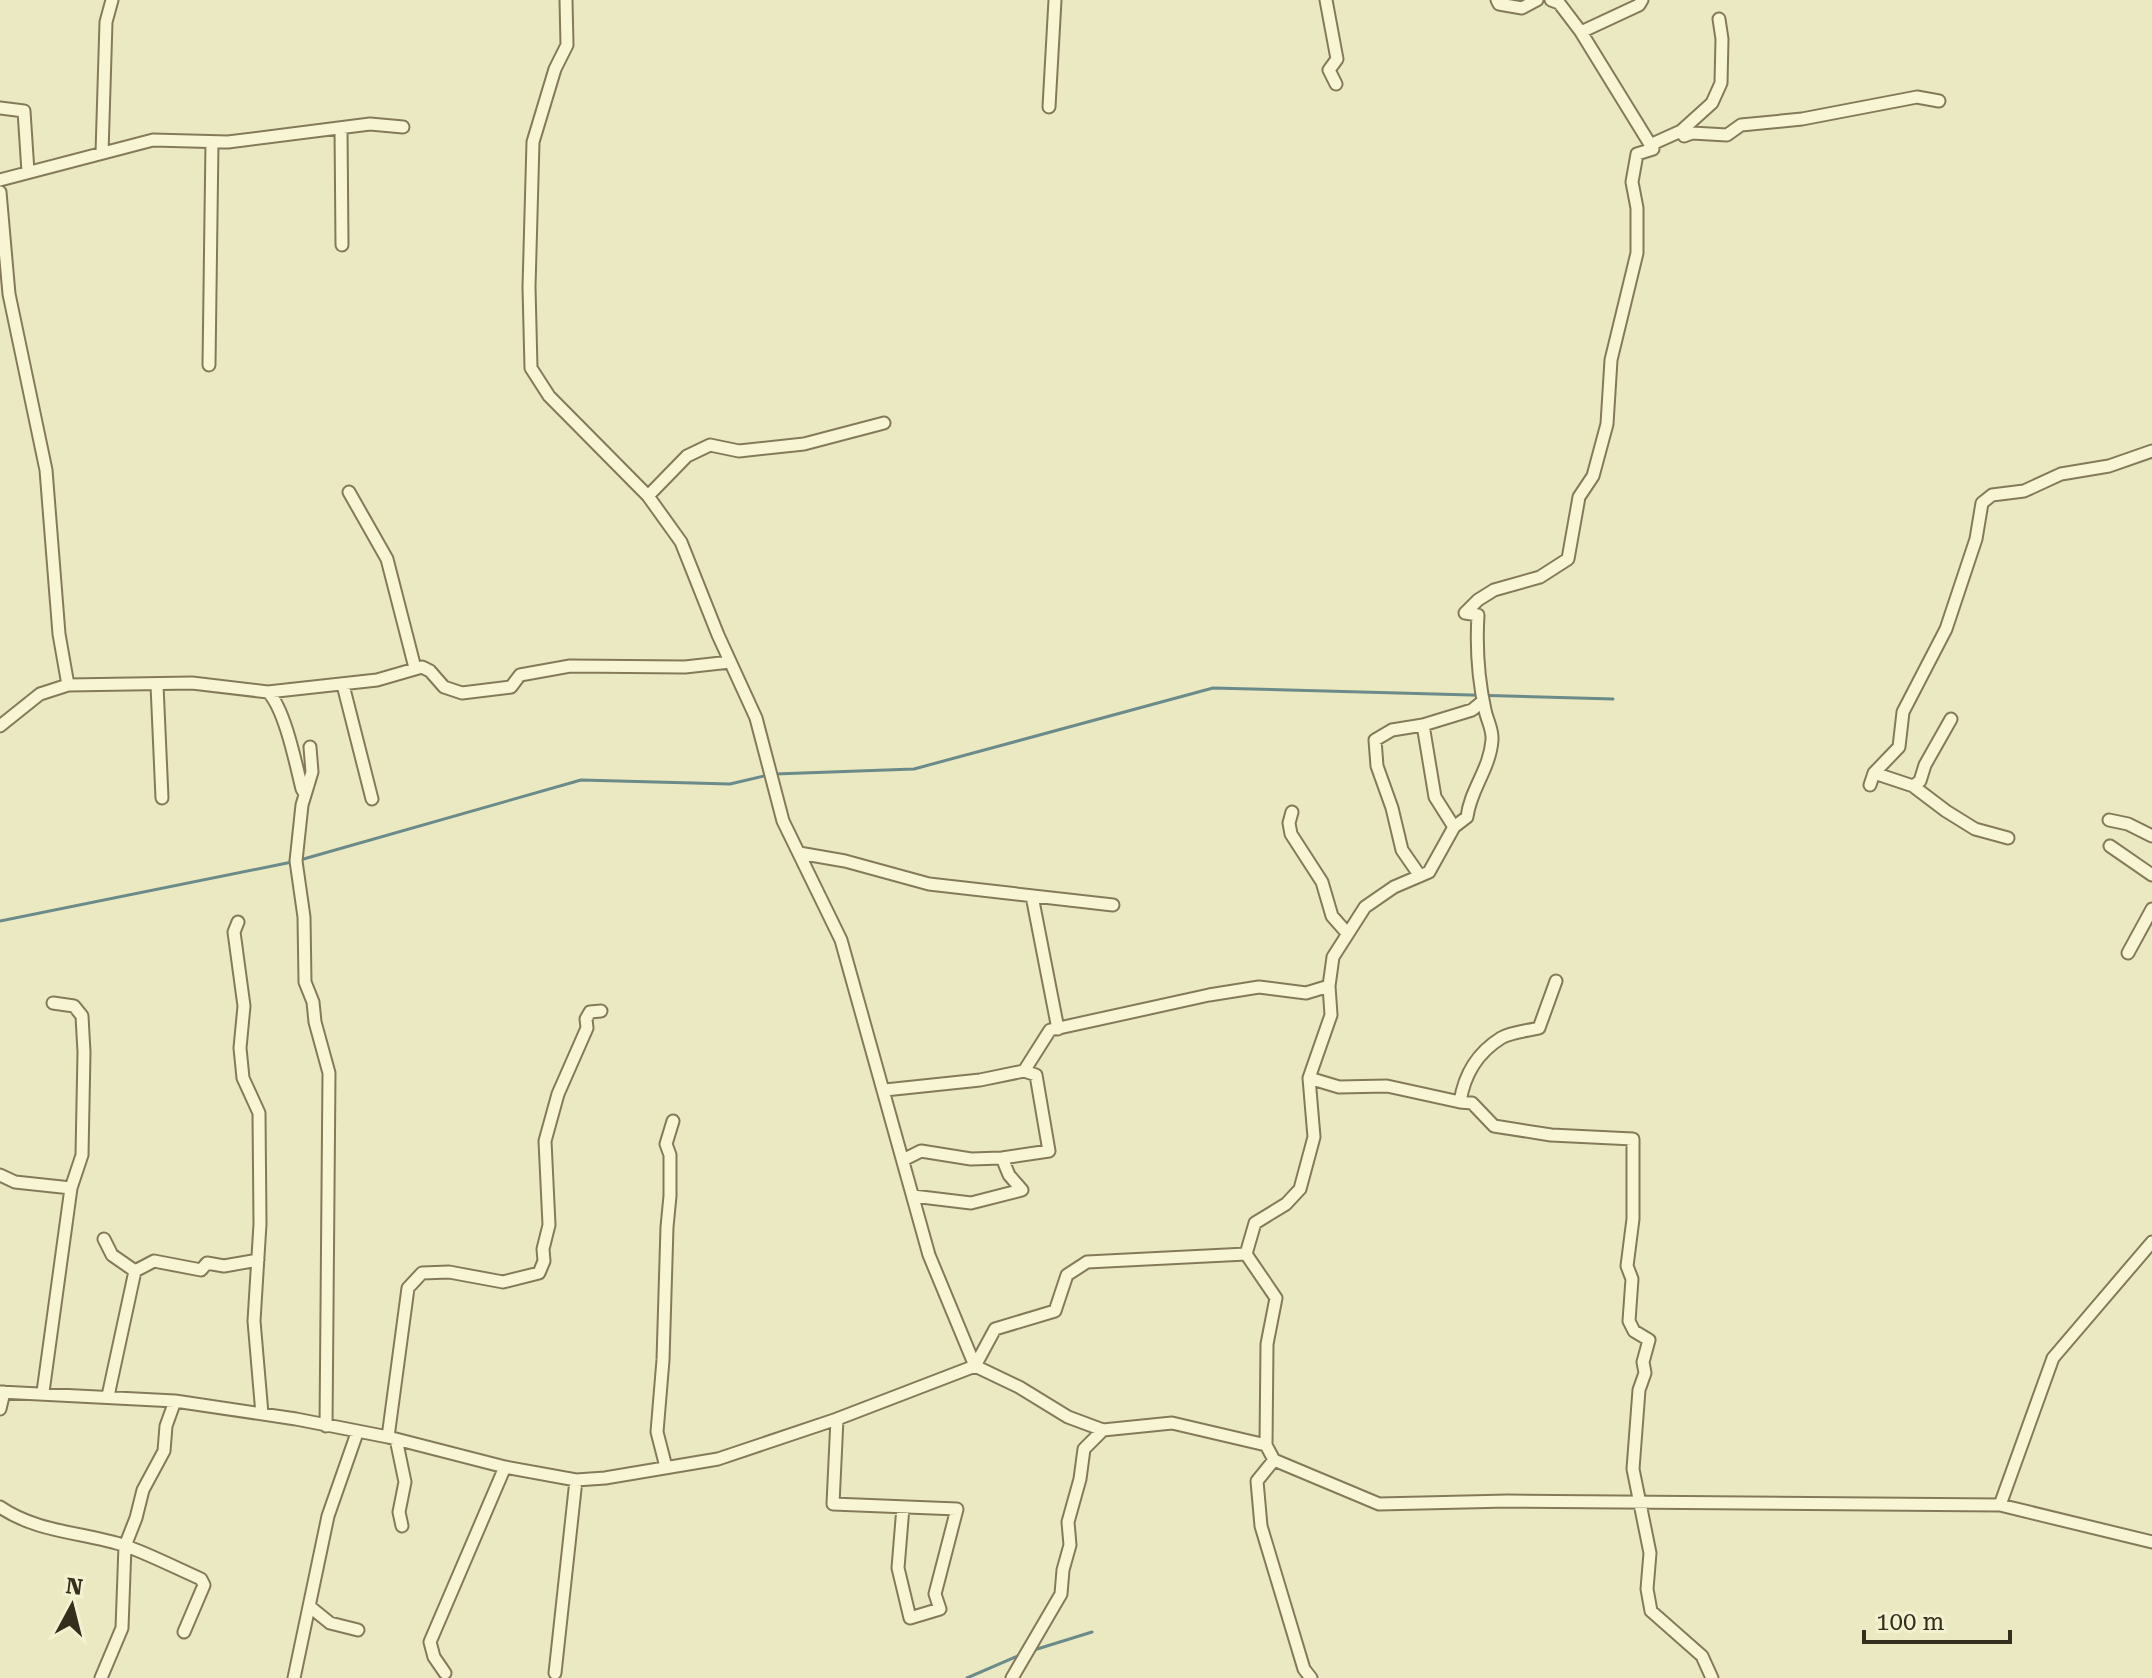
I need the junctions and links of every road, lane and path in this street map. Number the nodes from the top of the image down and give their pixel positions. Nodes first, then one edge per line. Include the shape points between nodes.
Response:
1 (112, 0) edge
2 (566, 0) edge
3 (1055, 0) edge
4 (1326, 0) edge
5 (1497, 0) edge
6 (1537, 0) edge
7 (1551, 0) edge
8 (1642, 0) edge
9 (1719, 19) dead end
10 (1581, 32) junction
11 (1336, 84) dead end
12 (1939, 101) dead end
13 (1049, 107) dead end
14 (0, 108) edge
15 (403, 127) dead end
16 (341, 128) junction
17 (1681, 131) junction
18 (212, 142) junction
19 (1650, 145) junction
20 (102, 153) junction
21 (28, 172) junction
22 (0, 180) edge
23 (0, 192) edge
24 (342, 245) dead end
25 (209, 365) dead end
26 (884, 423) dead end
27 (2152, 451) edge
28 (349, 492) dead end
29 (648, 496) junction
30 (730, 662) junction
31 (415, 668) junction
32 (68, 685) junction
33 (157, 685) junction
34 (343, 685) junction
35 (268, 692) junction
36 (1483, 701) junction
37 (1951, 719) dead end
38 (1423, 725) junction
39 (0, 726) edge
40 (310, 747) dead end
41 (1913, 786) junction
42 (305, 794) junction
43 (162, 798) dead end
44 (372, 799) dead end
45 (1292, 812) dead end
46 (2109, 820) dead end
47 (1454, 827) junction
48 (2152, 836) edge
49 (2008, 838) dead end
50 (2110, 846) dead end
51 (799, 853) junction
52 (2152, 875) edge
53 (1420, 876) junction
54 (1032, 896) junction
55 (1113, 905) dead end
56 (2152, 909) edge
57 (238, 922) dead end
58 (1347, 933) junction
59 (2128, 953) dead end
60 (1556, 981) dead end
61 (1329, 986) junction
62 (53, 1003) dead end
63 (601, 1011) dead end
64 (1058, 1029) junction
65 (1024, 1071) junction
66 (1309, 1078) junction
67 (885, 1090) junction
68 (1460, 1102) junction
69 (673, 1121) dead end
70 (1002, 1158) junction
71 (903, 1160) junction
72 (0, 1175) edge
73 (71, 1188) junction
74 (913, 1196) junction
75 (104, 1239) dead end
76 (2152, 1242) edge
77 (1246, 1254) junction
78 (258, 1260) junction
79 (135, 1271) junction
80 (975, 1366) junction
81 (2, 1392) edge
82 (43, 1392) junction
83 (108, 1396) junction
84 (175, 1401) junction
85 (0, 1409) edge
86 (262, 1414) junction
87 (837, 1419) junction
88 (326, 1426) junction
89 (1103, 1430) junction
90 (357, 1433) junction
91 (392, 1438) junction
92 (1266, 1445) junction
93 (1274, 1460) junction
94 (505, 1467) junction
95 (666, 1467) junction
96 (576, 1480) junction
97 (1639, 1502) junction
98 (2000, 1505) junction
99 (0, 1507) edge
100 (903, 1507) junction
101 (402, 1526) dead end
102 (2152, 1542) edge
103 (125, 1546) junction
104 (309, 1606) junction
105 (358, 1630) dead end
106 (184, 1632) dead end
107 (445, 1673) dead end
108 (555, 1673) dead end
109 (101, 1678) edge
110 (294, 1678) edge
111 (1012, 1678) edge
112 (1311, 1678) edge
113 (1712, 1678) edge

1 - 20 street via 104,50
2 - 29 street via 567,45 533,142 531,368 549,396
3 - 13 street
4 - 11 street via 1337,59 1329,70
5 - 6 street via 1522,8
7 - 10 street
8 - 10 street
9 - 17 street via 1721,83 1704,113
10 - 19 street
12 - 17 street via 1917,97 1741,125 1727,135 1684,136
14 - 21 street via 24,111
15 - 16 street
16 - 18 street
16 - 24 street
17 - 19 street
18 - 20 street via 153,140
18 - 25 street
19 - 36 street via 1653,149 1637,154 1632,182 1637,253 1611,360 1607,424 1593,476 1579,497 1568,559 1540,577 1494,590 1465,613 1478,615
20 - 21 street
21 - 22 street
23 - 32 street via 9,294 46,470
26 - 29 street via 804,444 739,451 710,445 687,456
27 - 41 street via 2109,466 2061,474 2024,491 1992,495 1982,503 1976,539 1946,629 1903,712 1899,747 1872,779
28 - 31 street via 387,559
29 - 30 street via 681,542
30 - 31 street via 570,666 520,675 511,687 462,693 444,687 430,671
30 - 51 street via 756,718 783,821
31 - 34 street
32 - 33 street
32 - 39 street via 40,694
33 - 35 street via 192,683
33 - 43 street
34 - 35 street
34 - 44 street
35 - 42 street via 277,703
36 - 38 street via 1472,710
36 - 47 street via 1491,746 1467,817
37 - 41 street
38 - 47 street via 1435,797
38 - 53 street via 1392,730 1375,740 1377,766 1402,850
40 - 42 street via 312,772
41 - 49 street via 1975,829
42 - 88 street via 296,861 305,982 329,1073
45 - 58 street via 1291,834 1322,882 1332,916
46 - 48 street
47 - 53 street via 1429,872
50 - 52 street
51 - 54 street via 929,884
51 - 67 street via 841,940
53 - 58 street via 1365,907
54 - 55 street
54 - 64 street
56 - 59 street
57 - 78 street via 234,932 244,1006 243,1078 259,1113
58 - 61 street via 1333,957
60 - 68 street via 1539,1028 1502,1037 1477,1059 1464,1081
61 - 64 street via 1306,993 1259,987
61 - 66 street via 1331,1015
62 - 73 street via 74,1006 82,1016 82,1155
63 - 91 street via 590,1012 586,1019 545,1141 549,1225 539,1273 503,1282 422,1273 408,1288
64 - 65 street via 1050,1030
65 - 67 street
65 - 70 street via 1036,1075 1049,1151
66 - 68 street via 1339,1087 1387,1086
66 - 77 street via 1314,1137 1300,1189 1255,1223
67 - 71 street
68 - 97 street via 1472,1103 1494,1126 1633,1139 1629,1321 1649,1340 1633,1469
69 - 95 street via 666,1144 670,1196 657,1432
70 - 71 street via 921,1151
70 - 74 street via 1022,1190 971,1203
71 - 74 street
72 - 73 street via 15,1182
73 - 82 street
74 - 80 street via 929,1255
75 - 79 street via 112,1255
76 - 98 street via 2053,1358
77 - 80 street via 1087,1262 1067,1275 1055,1311 995,1329
77 - 92 street via 1276,1298 1267,1344
78 - 79 street via 207,1263 201,1270 154,1261
78 - 86 street via 254,1321
79 - 83 street
80 - 87 street
80 - 89 street via 1068,1417
81 - 82 street
81 - 85 street
82 - 83 street
83 - 84 street
84 - 86 street
84 - 103 street via 164,1451 143,1490
86 - 88 street
87 - 95 street via 718,1459
87 - 100 street via 833,1504
88 - 90 street
89 - 92 street via 1172,1423
89 - 111 street via 1084,1449 1068,1522 1070,1545 1061,1594
90 - 91 street
90 - 104 street via 328,1516
91 - 94 street
91 - 101 street via 405,1482
92 - 93 street
93 - 97 street via 1379,1504
93 - 112 street via 1257,1481 1261,1526
94 - 96 street
94 - 107 street via 430,1642
95 - 96 street
96 - 108 street
97 - 98 street
97 - 113 street via 1650,1553 1651,1611 1702,1656
98 - 102 street
99 - 103 street via 43,1528
100 - 100 street via 957,1509 935,1594 940,1609 910,1618 898,1568
103 - 106 street via 201,1579 204,1585
103 - 109 street via 122,1628
104 - 105 street via 330,1623
104 - 110 street

